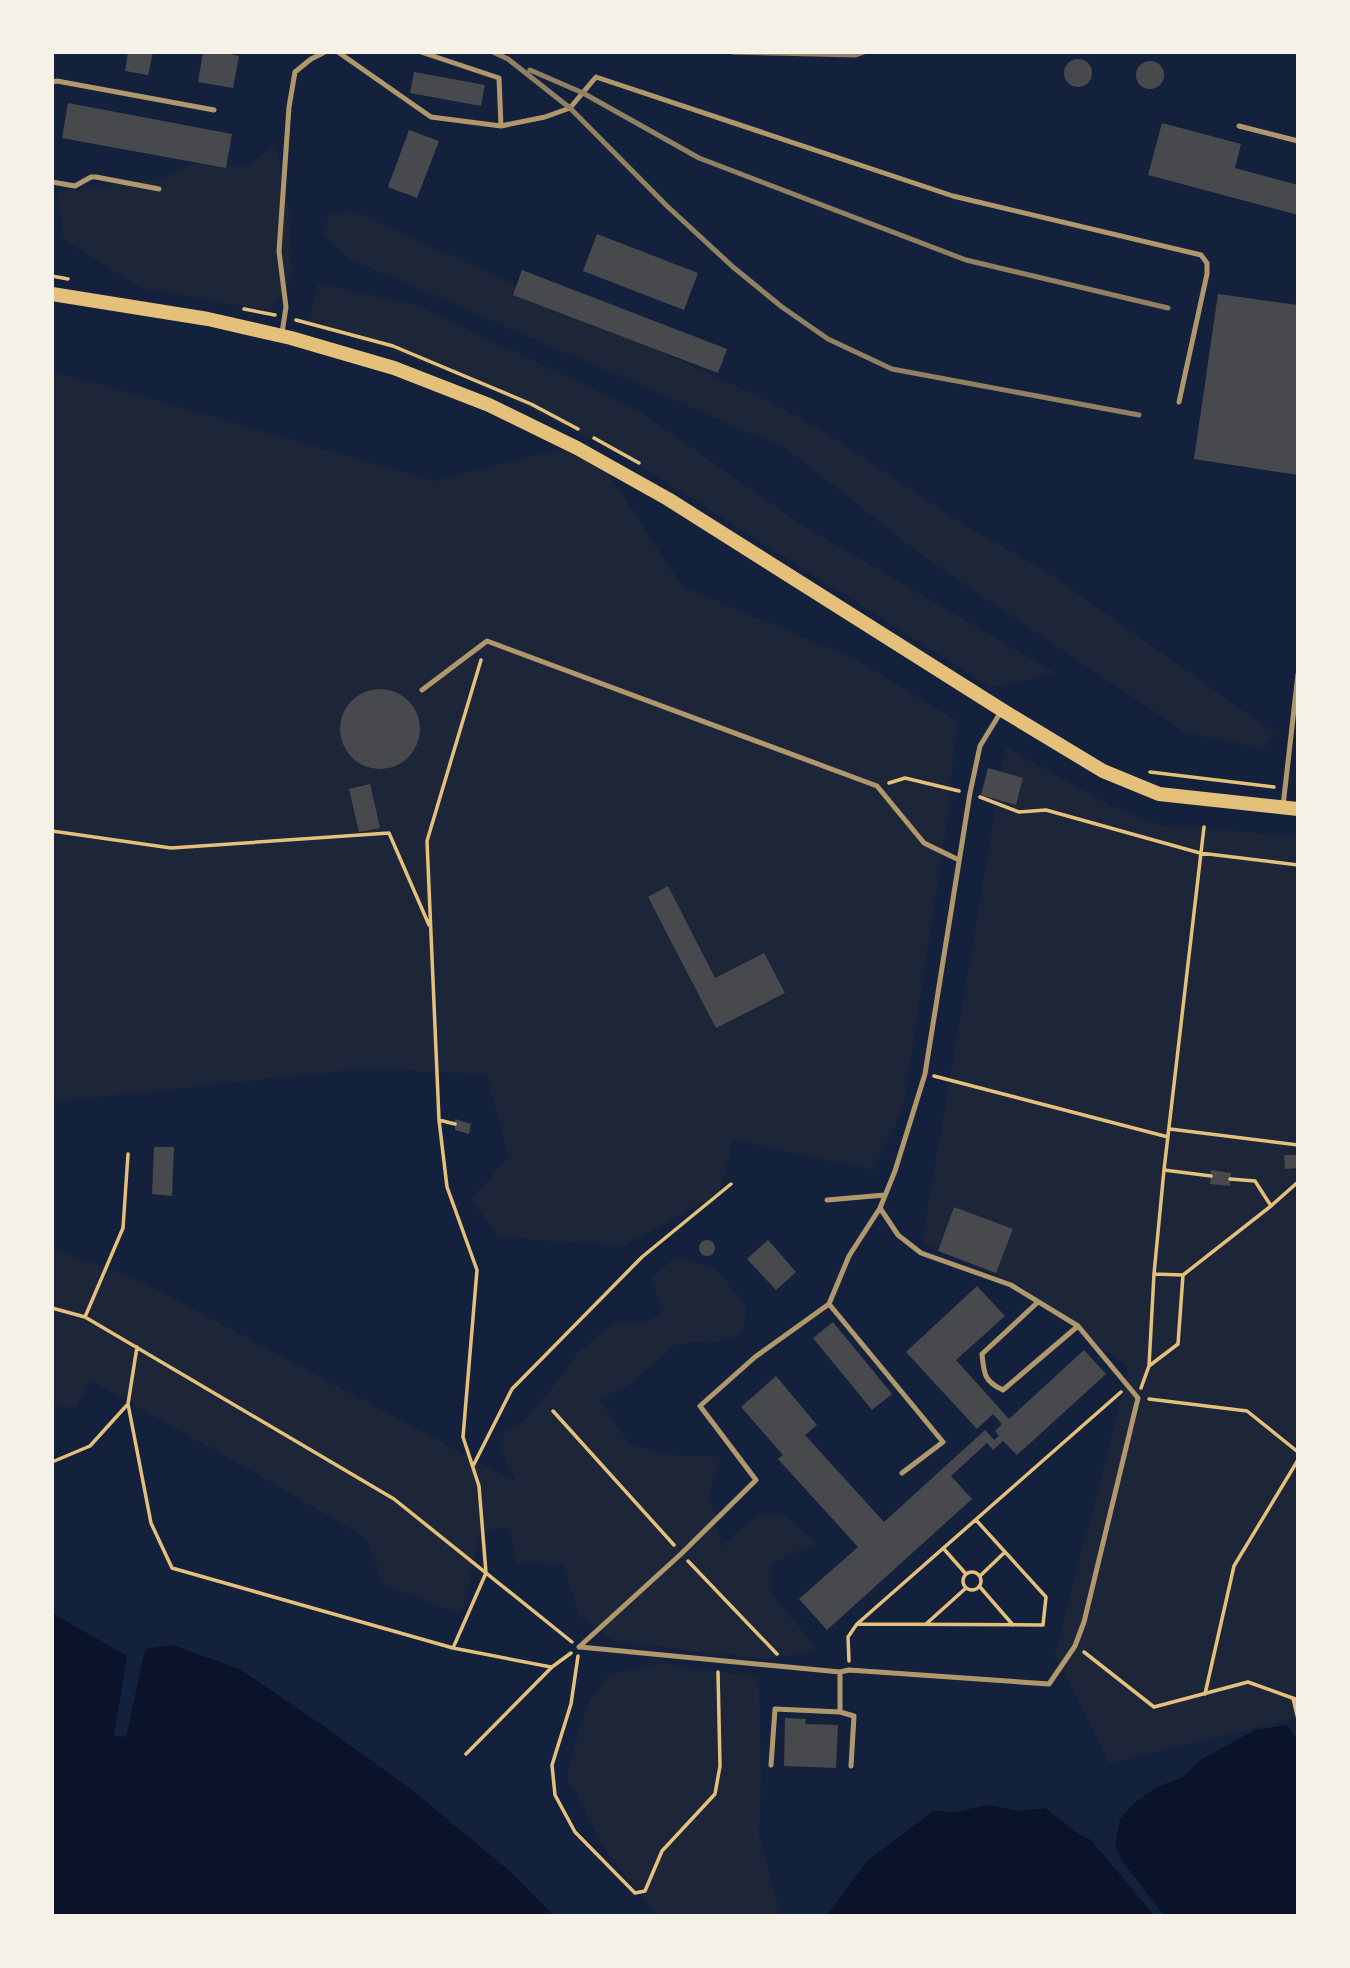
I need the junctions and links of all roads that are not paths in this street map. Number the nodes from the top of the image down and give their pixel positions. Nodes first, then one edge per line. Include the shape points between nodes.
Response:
1 (325, 52) edge
2 (338, 52) edge
3 (421, 52) edge
4 (52, 82) edge
5 (214, 110) dead end
6 (500, 126) junction
7 (1239, 126) dead end
8 (1297, 141) edge
9 (52, 182) edge
10 (159, 189) dead end
11 (52, 294) edge
12 (282, 336) junction
13 (1179, 402) dead end
14 (1297, 674) edge
15 (422, 690) dead end
16 (1002, 710) junction
17 (1290, 808) edge
18 (960, 860) junction
19 (885, 1195) junction
20 (827, 1200) dead end
21 (880, 1208) junction
22 (1038, 1302) junction
23 (829, 1304) junction
24 (1078, 1326) junction
25 (902, 1473) dead end
26 (840, 1672) junction
27 (840, 1712) junction
28 (771, 1765) dead end
29 (851, 1766) dead end

1 - 12 lane via 295,72 289,107 279,251 286,307
2 - 6 lane via 431,117
3 - 6 lane via 499,78
4 - 5 lane
6 - 13 lane via 570,108 596,77 953,196 1201,255 1207,274
7 - 8 lane
9 - 10 lane via 75,186 96,177
11 - 12 main road
12 - 16 main road via 394,368 489,405 577,448 668,499
14 - 17 lane
15 - 18 lane via 487,641 877,786 924,843
16 - 17 main road via 1103,772 1159,794
16 - 18 lane via 980,746
18 - 19 lane via 925,1073
19 - 20 lane
19 - 21 lane
21 - 22 lane via 898,1235 921,1253 1011,1285
21 - 23 lane via 849,1256
22 - 24 lane
22 - 24 lane via 982,1354 991,1384 1003,1391
23 - 25 lane via 943,1441
23 - 26 lane via 755,1357 700,1406 756,1480 579,1647
24 - 26 lane via 1138,1398 1084,1622 1075,1646 1049,1684
26 - 27 lane
27 - 28 lane via 775,1709
27 - 29 lane via 854,1716

